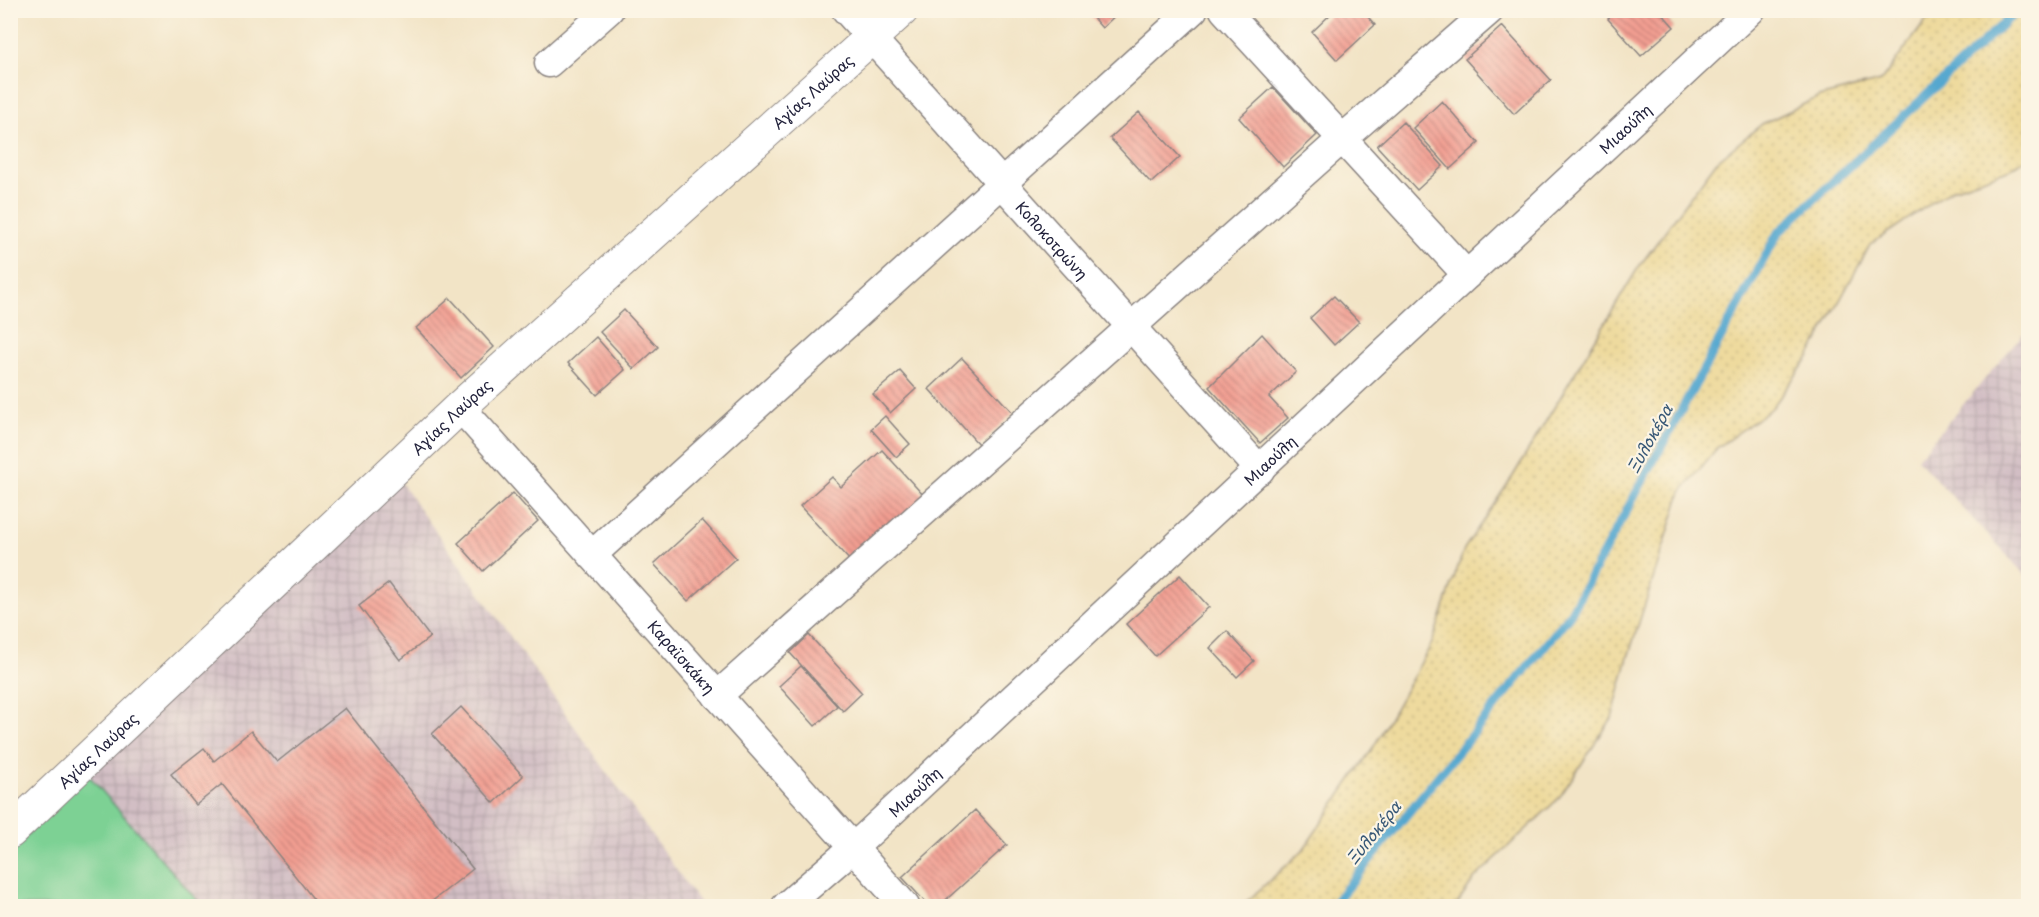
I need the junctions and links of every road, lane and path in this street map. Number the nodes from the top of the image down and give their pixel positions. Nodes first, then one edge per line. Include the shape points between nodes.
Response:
1 (609, 10) edge
2 (846, 10) edge
3 (902, 10) edge
4 (1193, 10) edge
5 (1224, 10) edge
6 (1490, 10) edge
7 (1751, 10) edge
8 (872, 38) junction
9 (549, 63) dead end
10 (1342, 139) junction
11 (1002, 184) junction
12 (1467, 275) junction
13 (1131, 327) junction
14 (460, 406) junction
15 (1260, 470) junction
16 (592, 555) junction
17 (717, 696) junction
18 (10, 832) edge
19 (853, 848) junction
20 (786, 906) edge
21 (905, 906) edge

1 - 9 street
2 - 8 street, Κολοκοτρώνη
3 - 8 street, Αγίας Λαύρας
4 - 11 street
5 - 10 street
6 - 10 street
7 - 12 street, Μιαούλη
8 - 11 street, Κολοκοτρώνη
8 - 14 street, Αγίας Λαύρας
10 - 12 street
10 - 13 street
11 - 13 street, Κολοκοτρώνη
11 - 16 street
12 - 15 street, Μιαούλη
13 - 15 street, Κολοκοτρώνη
13 - 17 street
14 - 16 street, Καραϊσκάκη
14 - 18 street, Αγίας Λαύρας
15 - 19 street, Μιαούλη
16 - 17 street, Καραϊσκάκη
17 - 19 street, Καραϊσκάκη
19 - 20 street, Μιαούλη
19 - 21 street, Καραϊσκάκη

